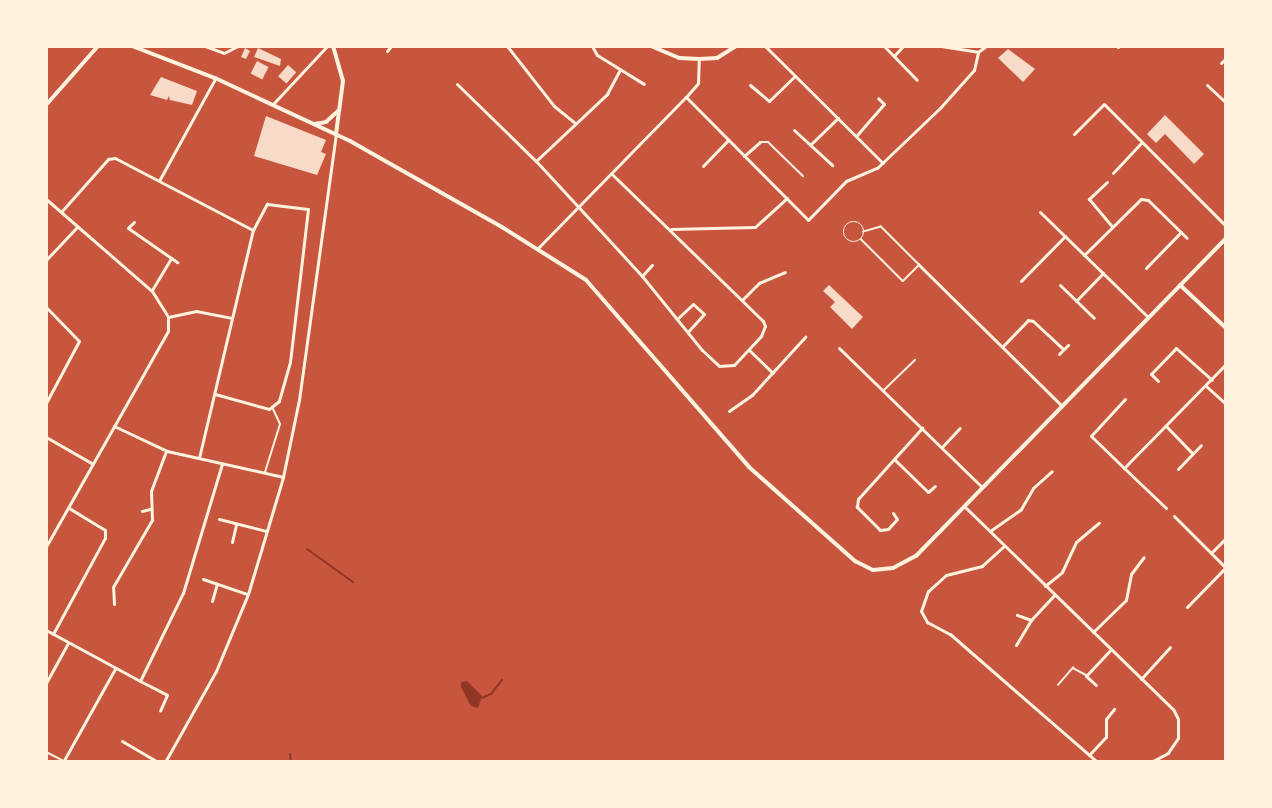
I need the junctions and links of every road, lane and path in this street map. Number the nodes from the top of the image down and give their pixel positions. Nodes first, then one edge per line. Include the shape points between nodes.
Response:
1 (98, 46) edge
2 (132, 46) edge
3 (205, 46) edge
4 (238, 46) edge
5 (327, 46) edge
6 (333, 46) edge
7 (391, 46) edge
8 (507, 46) edge
9 (592, 46) edge
10 (651, 46) edge
11 (736, 46) edge
12 (765, 46) edge
13 (884, 46) edge
14 (903, 46) edge
15 (941, 46) edge
16 (986, 46) edge
17 (387, 51) dead end
18 (978, 52) junction
19 (894, 56) junction
20 (1226, 58) edge
21 (699, 59) junction
22 (1221, 63) dead end
23 (619, 71) junction
24 (795, 76) junction
25 (216, 78) junction
26 (917, 80) dead end
27 (457, 84) dead end
28 (644, 84) dead end
29 (750, 85) dead end
30 (1207, 85) dead end
31 (686, 97) junction
32 (878, 98) dead end
33 (1226, 103) edge
34 (46, 105) edge
35 (272, 106) junction
36 (340, 108) junction
37 (838, 118) junction
38 (574, 122) junction
39 (314, 124) junction
40 (794, 130) dead end
41 (1074, 134) dead end
42 (336, 135) junction
43 (857, 135) junction
44 (728, 140) junction
45 (760, 142) joint
46 (1142, 142) junction
47 (810, 146) junction
48 (744, 156) junction
49 (536, 161) junction
50 (883, 163) junction
51 (832, 165) dead end
52 (703, 166) dead end
53 (611, 173) junction
54 (1113, 173) dead end
55 (803, 176) dead end
56 (160, 179) junction
57 (1107, 182) dead end
58 (787, 198) junction
59 (46, 199) edge
60 (577, 206) junction
61 (61, 212) junction
62 (1040, 212) dead end
63 (134, 222) dead end
64 (1112, 226) junction
65 (1226, 226) edge
66 (77, 227) junction
67 (669, 229) junction
68 (253, 230) junction
69 (864, 232) junction
70 (1181, 232) junction
71 (1065, 236) junction
72 (1187, 238) dead end
73 (1226, 238) edge
74 (861, 239) junction
75 (537, 249) junction
76 (1084, 255) junction
77 (171, 258) junction
78 (46, 260) edge
79 (177, 262) dead end
80 (652, 265) dead end
81 (919, 265) junction
82 (1146, 268) dead end
83 (785, 272) dead end
84 (1103, 273) junction
85 (642, 276) junction
86 (1022, 281) dead end
87 (1060, 285) dead end
88 (1180, 285) junction
89 (152, 291) junction
90 (742, 300) junction
91 (1076, 301) junction
92 (46, 307) edge
93 (168, 317) junction
94 (1148, 317) junction
95 (1094, 318) dead end
96 (231, 319) junction
97 (677, 319) junction
98 (1226, 328) edge
99 (688, 332) junction
100 (805, 337) dead end
101 (1068, 345) dead end
102 (1003, 346) junction
103 (839, 348) dead end
104 (1063, 349) junction
105 (749, 350) junction
106 (1059, 354) dead end
107 (915, 360) dead end
108 (1226, 364) edge
109 (773, 373) junction
110 (1212, 380) junction
111 (1158, 381) dead end
112 (1206, 386) junction
113 (883, 391) junction
114 (215, 394) junction
115 (1125, 399) dead end
116 (46, 403) edge
117 (1226, 404) edge
118 (1062, 406) junction
119 (272, 407) junction
120 (729, 411) dead end
121 (114, 426) junction
122 (1166, 426) junction
123 (922, 428) junction
124 (960, 428) dead end
125 (46, 437) edge
126 (1201, 445) dead end
127 (942, 447) junction
128 (167, 451) junction
129 (1192, 453) junction
130 (200, 458) junction
131 (895, 460) junction
132 (93, 464) junction
133 (222, 464) junction
134 (1124, 468) junction
135 (1178, 469) dead end
136 (1053, 471) dead end
137 (264, 473) junction
138 (283, 477) junction
139 (935, 486) dead end
140 (983, 487) junction
141 (964, 506) junction
142 (69, 508) junction
143 (1166, 508) dead end
144 (150, 509) junction
145 (142, 511) dead end
146 (892, 513) dead end
147 (1174, 516) dead end
148 (219, 519) dead end
149 (1099, 523) dead end
150 (236, 524) junction
151 (990, 531) junction
152 (267, 532) junction
153 (1226, 538) edge
154 (232, 542) dead end
155 (1004, 546) junction
156 (47, 547) edge
157 (1211, 553) junction
158 (1144, 557) dead end
159 (1225, 568) edge
160 (203, 579) dead end
161 (217, 584) junction
162 (1045, 586) junction
163 (248, 594) junction
164 (1054, 595) junction
165 (212, 601) dead end
166 (114, 604) dead end
167 (1187, 607) dead end
168 (1017, 615) dead end
169 (1031, 620) junction
170 (46, 630) edge
171 (1093, 633) junction
172 (53, 634) junction
173 (68, 643) junction
174 (1016, 645) dead end
175 (1170, 647) dead end
176 (1110, 650) junction
177 (115, 668) junction
178 (1086, 675) junction
179 (1140, 679) junction
180 (140, 681) junction
181 (46, 682) edge
182 (1058, 685) dead end
183 (1096, 685) dead end
184 (1114, 709) dead end
185 (160, 711) dead end
186 (122, 741) dead end
187 (46, 752) edge
188 (1089, 755) junction
189 (63, 761) edge
190 (158, 762) edge
191 (165, 762) edge
192 (1097, 762) edge
193 (1151, 762) edge

1 - 34 main road
2 - 25 main road
3 - 4 street via 225,53
5 - 35 street
6 - 36 main road via 343,74
7 - 17 street
8 - 38 street via 555,106
9 - 23 street via 597,55
10 - 21 main road via 679,58
11 - 21 main road via 717,58
12 - 24 street
13 - 19 street
14 - 19 street
15 - 18 street
16 - 18 street
18 - 50 street via 974,70
19 - 26 street
20 - 22 street
21 - 31 street via 698,83
23 - 28 street
23 - 38 street via 607,94
24 - 29 street via 769,101
24 - 37 street
25 - 35 main road
25 - 56 street
27 - 49 street
30 - 33 street
31 - 44 street
31 - 53 street
32 - 43 street via 884,104
35 - 39 main road
36 - 39 main road via 331,119
36 - 42 main road
37 - 43 street
37 - 47 street
38 - 49 street
39 - 42 main road
40 - 47 street
41 - 46 street via 1104,104
42 - 75 main road
42 - 138 street via 299,400
43 - 50 street
44 - 48 street
44 - 52 street
45 - 48 street
45 - 55 street via 768,142
46 - 54 street
46 - 65 street
47 - 51 street
48 - 58 street
49 - 60 street
50 - 58 street via 846,181 808,220
53 - 60 street
53 - 67 street
56 - 61 street via 115,158 108,159
56 - 68 street
57 - 64 street via 1089,199
58 - 67 street via 755,226
59 - 61 street
60 - 75 street
60 - 85 street
61 - 66 street
62 - 71 street
63 - 77 street via 128,228
64 - 70 street via 1141,199 1148,200
64 - 76 street
66 - 78 street
66 - 89 street
67 - 90 street
68 - 96 street
68 - 119 street via 267,204 308,209 290,362 281,394
69 - 74 lane
69 - 74 lane via 855,222 845,228 848,240
69 - 81 lane via 881,227
70 - 72 street
70 - 82 street
71 - 76 street
71 - 86 street
73 - 88 main road
74 - 81 lane via 903,281
75 - 141 main road via 598,290 726,442 806,520 865,567 883,570 909,562
76 - 84 street
77 - 79 street
77 - 89 street
80 - 85 street
81 - 102 street
83 - 90 street via 759,283
84 - 91 street
84 - 94 street
85 - 97 street
87 - 91 street
88 - 94 main road
88 - 98 main road
89 - 93 street
90 - 105 street via 765,326
91 - 95 street
92 - 116 street via 79,341
93 - 96 street via 196,311
93 - 121 street via 168,331
94 - 118 main road
96 - 114 street
97 - 99 street
97 - 99 street via 693,304 704,314
99 - 105 street via 719,366 734,365
100 - 109 street
101 - 104 street
102 - 104 street via 1028,320
102 - 118 street
103 - 113 street
104 - 106 street
105 - 109 street
107 - 113 lane
108 - 110 street
109 - 120 street
110 - 111 street via 1176,348 1151,374
110 - 112 street
112 - 117 street
112 - 122 street
113 - 123 street
114 - 119 street
114 - 130 street
115 - 134 street via 1091,436
118 - 140 main road
119 - 137 street via 280,424
121 - 128 street
121 - 132 street
122 - 129 street
122 - 134 street
123 - 127 street
123 - 131 street
124 - 127 street
125 - 132 street
126 - 129 street
127 - 140 street
128 - 130 street
128 - 144 street via 154,479
129 - 135 street
130 - 133 street
131 - 139 street via 928,492
131 - 146 street via 858,499 857,507 879,530 888,529 897,519
132 - 142 street
133 - 137 street
133 - 180 street via 183,594
134 - 143 street
136 - 151 street via 1033,488 1021,509
137 - 138 street
138 - 152 street
140 - 141 main road
141 - 151 street
142 - 156 street
142 - 172 street via 105,530 105,538
144 - 145 street
144 - 166 street via 152,520 113,587
147 - 157 street
148 - 150 street
149 - 162 street via 1076,542 1062,572
150 - 152 street
150 - 154 street
151 - 155 street
152 - 163 street
153 - 157 street
155 - 162 street
155 - 188 street via 982,566 946,575 928,591 921,611 927,622 950,634
157 - 159 street
158 - 171 street via 1131,574 1126,600
159 - 167 street
160 - 161 street
161 - 163 street
161 - 165 street
162 - 164 street
163 - 191 street via 216,670
164 - 169 street
164 - 171 street
168 - 169 street
169 - 174 street
170 - 172 street
171 - 176 street
172 - 173 street
173 - 177 street
173 - 181 street
175 - 179 street
176 - 178 street
176 - 179 street
177 - 180 street
177 - 189 street
178 - 182 lane via 1073,668
178 - 183 street
179 - 193 street via 1173,709 1179,731 1168,753
180 - 185 street via 167,695
184 - 188 street via 1106,719 1106,737
186 - 190 street
187 - 189 street
188 - 192 street

